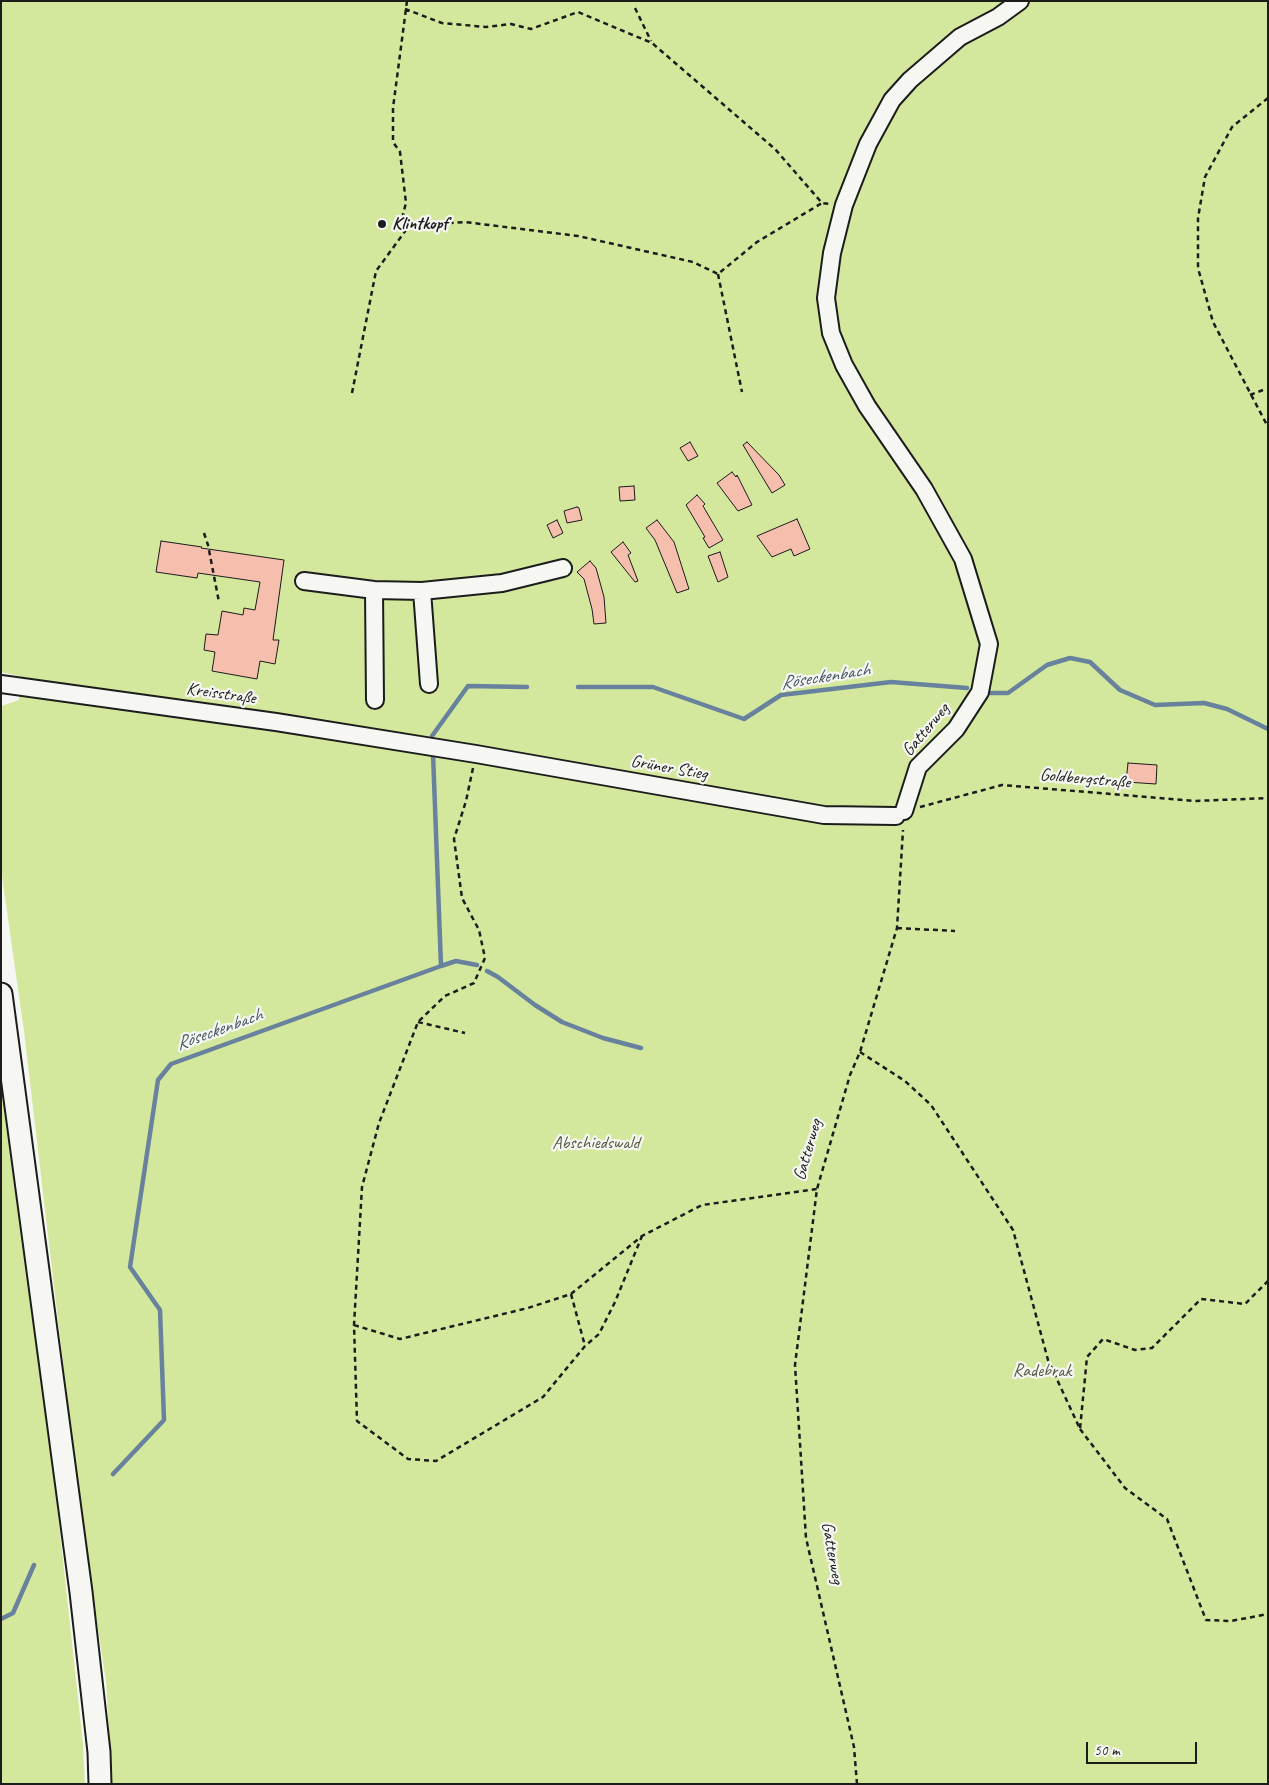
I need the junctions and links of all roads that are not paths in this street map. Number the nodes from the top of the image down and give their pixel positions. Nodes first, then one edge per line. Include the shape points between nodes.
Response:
1 (1020, 1) edge
2 (563, 568) dead end
3 (304, 581) dead end
4 (374, 590) junction
5 (422, 591) junction
6 (1, 684) edge
7 (429, 684) dead end
8 (375, 700) dead end
9 (436, 748) joint
10 (900, 814) joint
11 (1, 994) edge
12 (100, 1784) edge

1 - 10 street, Gatterweg via 960,37 892,100 868,144 844,205 832,253 826,298 831,333 867,406 924,489 963,558 989,644 980,692 956,729 918,767
2 - 5 street via 502,583
3 - 4 street
4 - 5 street
4 - 8 street
5 - 7 street
6 - 9 street, Kreisstraße
9 - 10 street, Grüner Stieg via 824,815
11 - 12 main road via 81,1592

